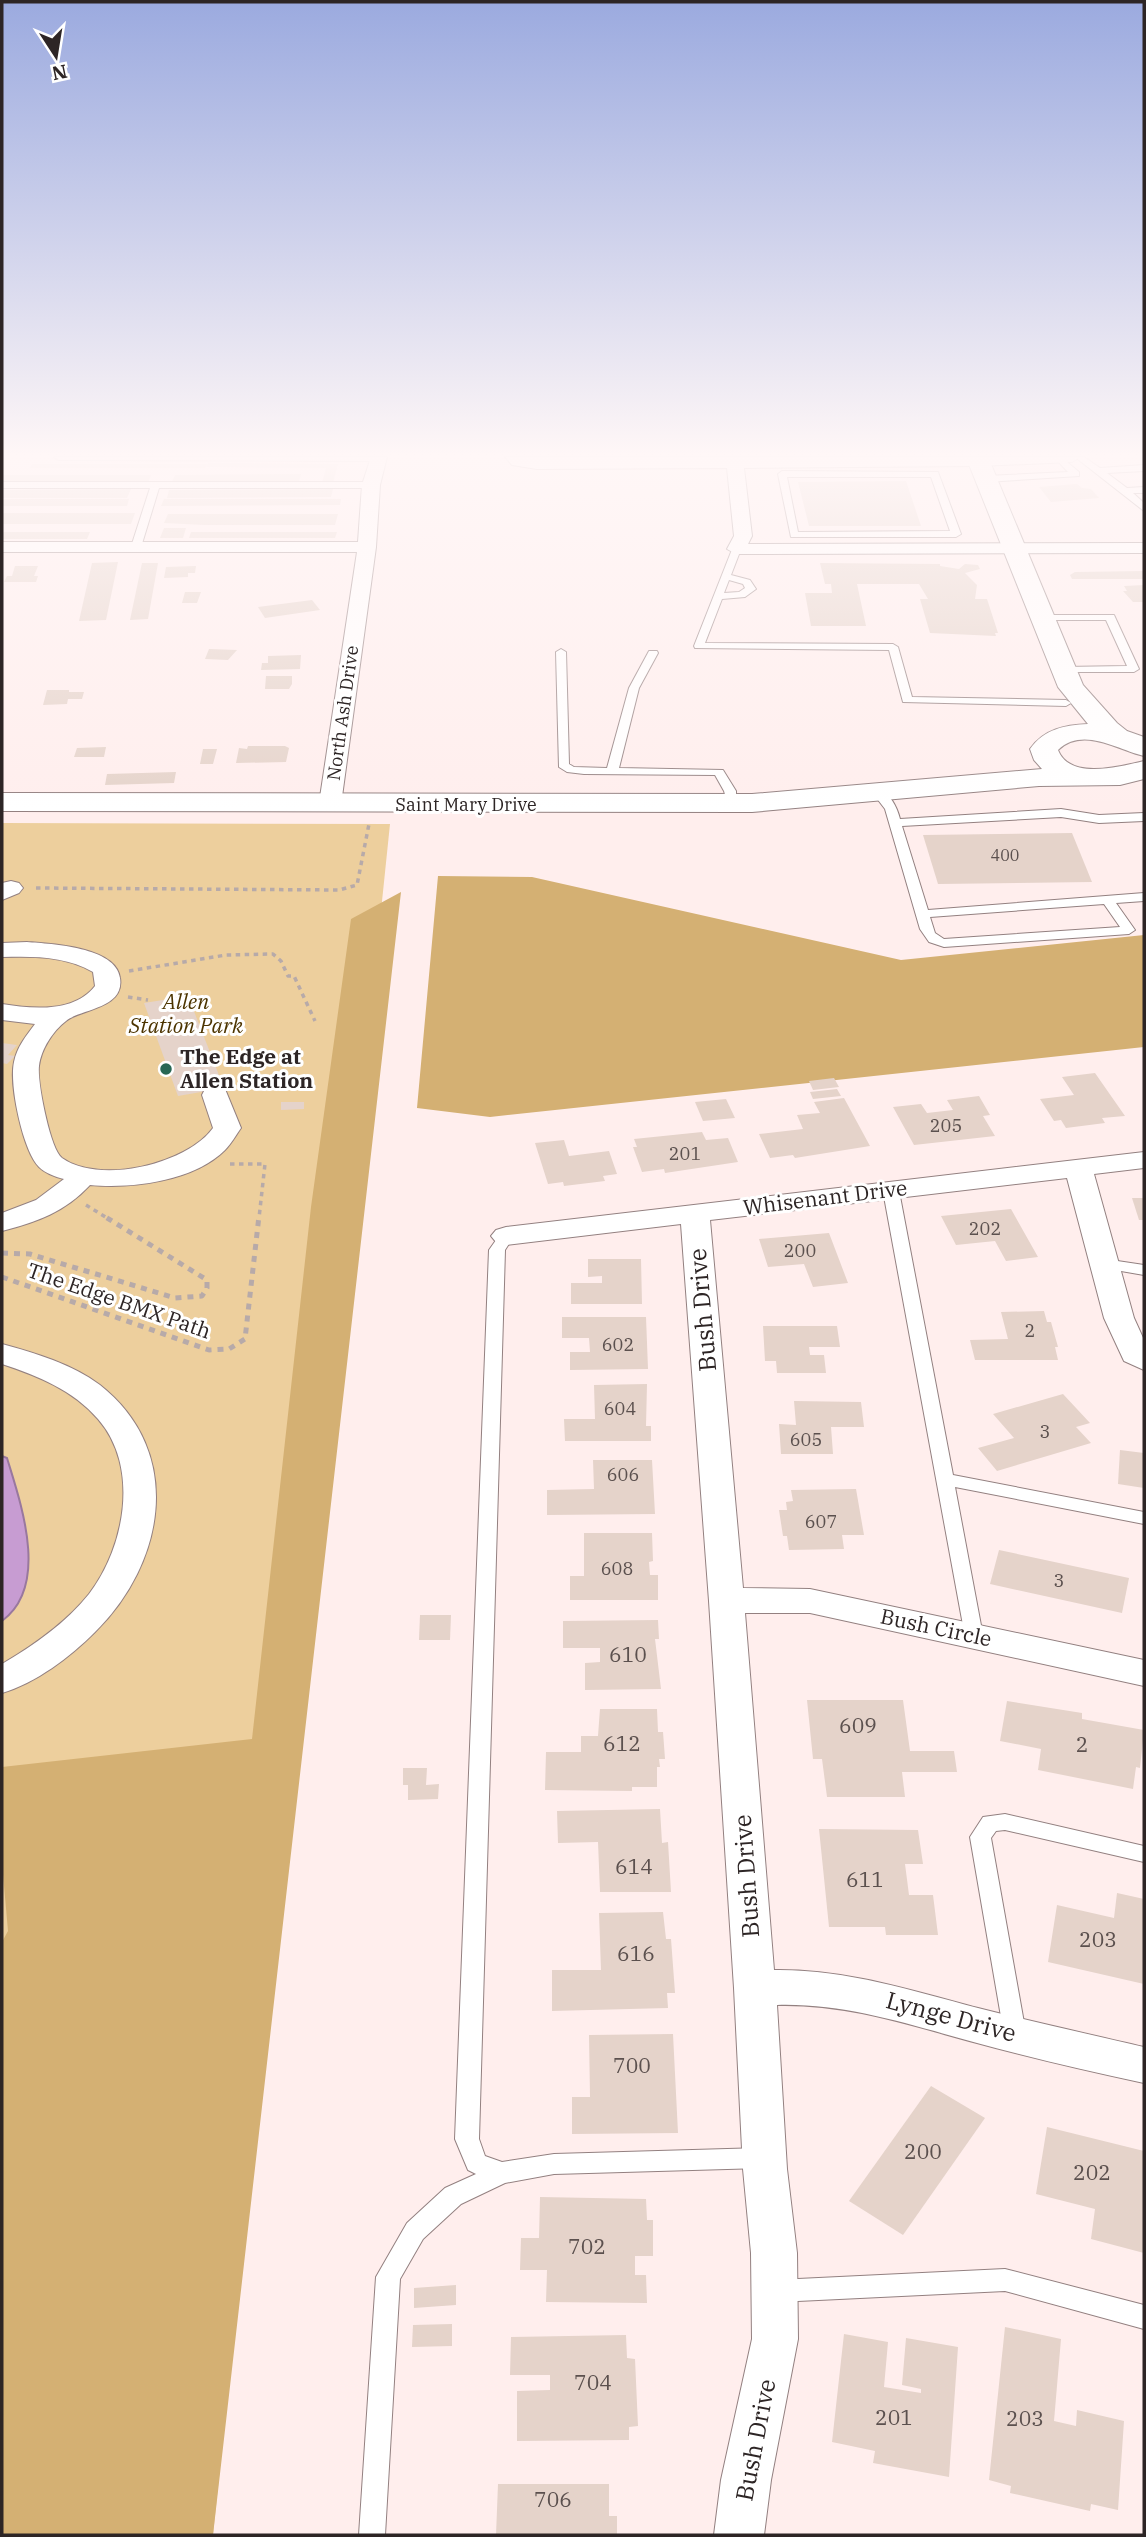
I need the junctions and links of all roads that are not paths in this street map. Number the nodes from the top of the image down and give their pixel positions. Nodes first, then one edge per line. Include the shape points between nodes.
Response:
1 (363, 575) edge
2 (1025, 575) edge
3 (728, 577) joint
4 (719, 596) junction
5 (1043, 617) junction
6 (561, 652) dead end
7 (653, 653) dead end
8 (1067, 686) junction
9 (1066, 735) junction
10 (1118, 736) junction
11 (1144, 748) edge
12 (1044, 756) junction
13 (612, 771) junction
14 (1139, 774) edge
15 (1091, 777) junction
16 (929, 787) junction
17 (878, 792) junction
18 (2, 802) edge
19 (732, 803) junction
20 (330, 804) junction
21 (1144, 817) edge
22 (895, 823) junction
23 (1144, 897) edge
24 (1108, 900) junction
25 (923, 914) junction
26 (2, 950) edge
27 (2, 1012) edge
28 (58, 1014) junction
29 (215, 1095) dead end
30 (1144, 1160) edge
31 (1078, 1168) junction
32 (87, 1187) junction
33 (891, 1191) junction
34 (695, 1214) junction
35 (2, 1222) edge
36 (506, 1236) joint
37 (1104, 1264) junction
38 (1144, 1270) edge
39 (2, 1354) edge
40 (1144, 1360) edge
41 (944, 1479) junction
42 (1144, 1518) edge
43 (727, 1601) junction
44 (974, 1636) junction
45 (1144, 1673) edge
46 (2, 1680) edge
47 (1144, 1854) edge
48 (755, 1988) junction
49 (1015, 2034) junction
50 (1144, 2065) edge
51 (765, 2158) junction
52 (502, 2173) junction
53 (775, 2291) junction
54 (1144, 2317) edge
55 (372, 2535) edge
56 (739, 2535) edge

1 - 20 street, North Ash Drive
2 - 5 street
3 - 4 lane
3 - 4 lane via 747,582 751,589
4 - 8 lane via 699,646 892,647 907,700
5 - 8 street
5 - 8 lane via 1110,617 1133,669
6 - 13 lane via 563,765 571,770
7 - 13 lane via 634,688
8 - 9 street via 1071,723
8 - 10 street
9 - 10 street
9 - 12 street via 1047,743
10 - 11 street
12 - 15 street via 1060,769
12 - 16 street, Saint Mary Drive via 1015,769
13 - 19 lane via 719,772
14 - 15 street, Saint Mary Drive
15 - 16 street, Saint Mary Drive
16 - 17 street, Saint Mary Drive
17 - 19 street, Saint Mary Drive
17 - 22 lane via 891,808
18 - 20 street, Saint Mary Drive
19 - 20 street, Saint Mary Drive
21 - 22 lane via 1098,819 1061,813
22 - 25 lane
23 - 24 lane
24 - 25 lane
24 - 25 lane via 1129,930 944,943 928,935
26 - 28 street via 76,956 102,966 108,984 97,998
27 - 28 street via 38,1017
28 - 32 street via 30,1052 24,1079 42,1150 50,1163
29 - 32 street via 227,1128 217,1144 199,1157
30 - 31 street, Whisenant Drive
31 - 33 street, Whisenant Drive
31 - 37 street
32 - 35 street via 48,1207
33 - 34 street, Whisenant Drive
33 - 41 lane
34 - 36 street, Whisenant Drive
34 - 43 street, Bush Drive
36 - 52 lane via 497,1250 467,2139 476,2163
37 - 38 lane
37 - 40 street via 1119,1318 1135,1354
39 - 46 street via 40,1365 89,1392 113,1416 131,1441 139,1476 140,1514 130,1551 111,1589 53,1648
41 - 42 lane
41 - 44 lane
43 - 44 street, Bush Circle via 810,1601
43 - 48 street, Bush Drive
44 - 45 street, Bush Circle
47 - 49 lane via 1005,1822 990,1823 980,1837
48 - 49 street, Lynge Drive via 801,1987 873,1996
48 - 51 street, Bush Drive
49 - 50 street, Lynge Drive
51 - 52 lane via 554,2164
51 - 53 street, Bush Drive
52 - 55 lane via 453,2196 424,2222 388,2277
53 - 54 lane via 1005,2280
53 - 56 street, Bush Drive via 771,2369 746,2480

